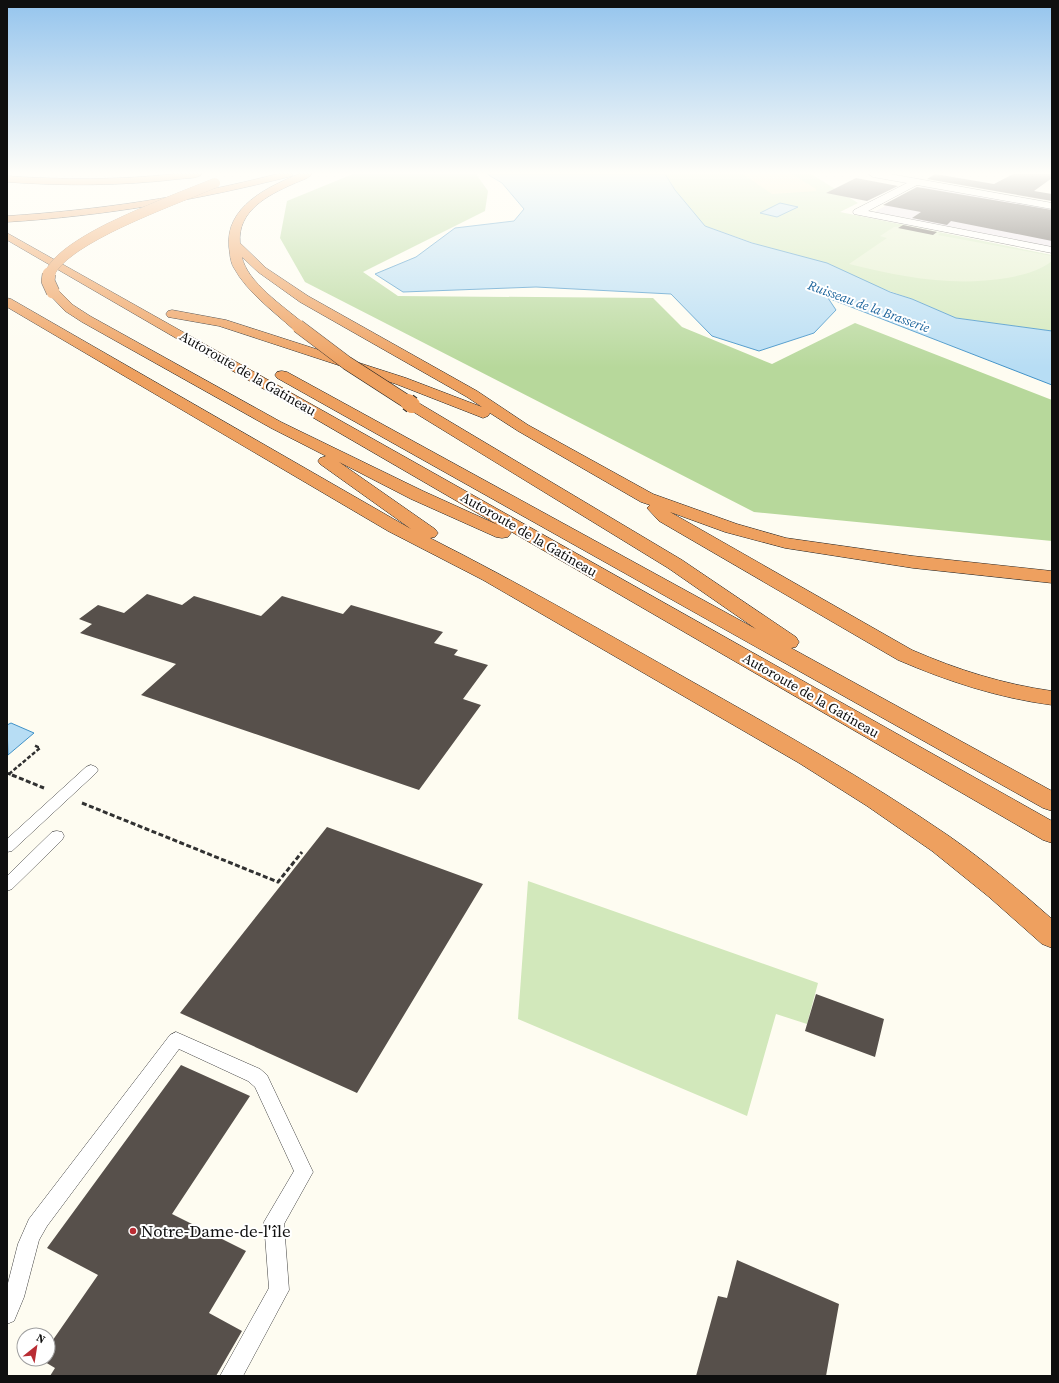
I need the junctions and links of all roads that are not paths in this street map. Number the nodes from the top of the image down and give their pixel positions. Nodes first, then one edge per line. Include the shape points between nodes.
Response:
1 (22, 239) edge
2 (93, 239) edge
3 (233, 239) edge
4 (993, 239) edge
5 (233, 242) junction
6 (57, 250) dead end
7 (1052, 250) edge
8 (76, 261) dead end
9 (7, 302) edge
10 (276, 425) junction
11 (523, 428) junction
12 (647, 498) junction
13 (490, 576) junction
14 (1052, 577) edge
15 (614, 583) junction
16 (1052, 698) edge
17 (911, 724) junction
18 (91, 770) dead end
19 (1052, 802) edge
20 (1052, 833) edge
21 (57, 836) dead end
22 (7, 847) edge
23 (7, 885) edge
24 (1052, 936) edge
25 (7, 1314) edge
26 (231, 1376) edge

1 - 15 highway, Autoroute de la Gatineau
2 - 10 highway, bridge via 69,252 49,273 48,282 53,292 69,308 86,319
3 - 5 highway
4 - 7 street
5 - 11 highway via 254,264 282,285 472,394
5 - 17 highway, bridge via 239,266 264,294 298,326 352,366 675,564
6 - 8 highway
9 - 13 highway via 394,527
10 - 13 highway
10 - 15 highway via 417,494
11 - 12 highway
11 - 17 highway, Autoroute de la Gatineau via 374,372 221,323 165,310
12 - 14 highway via 725,527 785,543 913,562
12 - 16 highway via 665,517 899,652 943,671 988,686
13 - 24 highway via 755,726 876,800 979,873
15 - 20 highway, Autoroute de la Gatineau
17 - 19 highway, Autoroute de la Gatineau
18 - 22 lane
21 - 23 lane
25 - 26 lane via 14,1301 28,1245 42,1216 176,1040 254,1075 261,1081 304,1172 274,1222 279,1290

